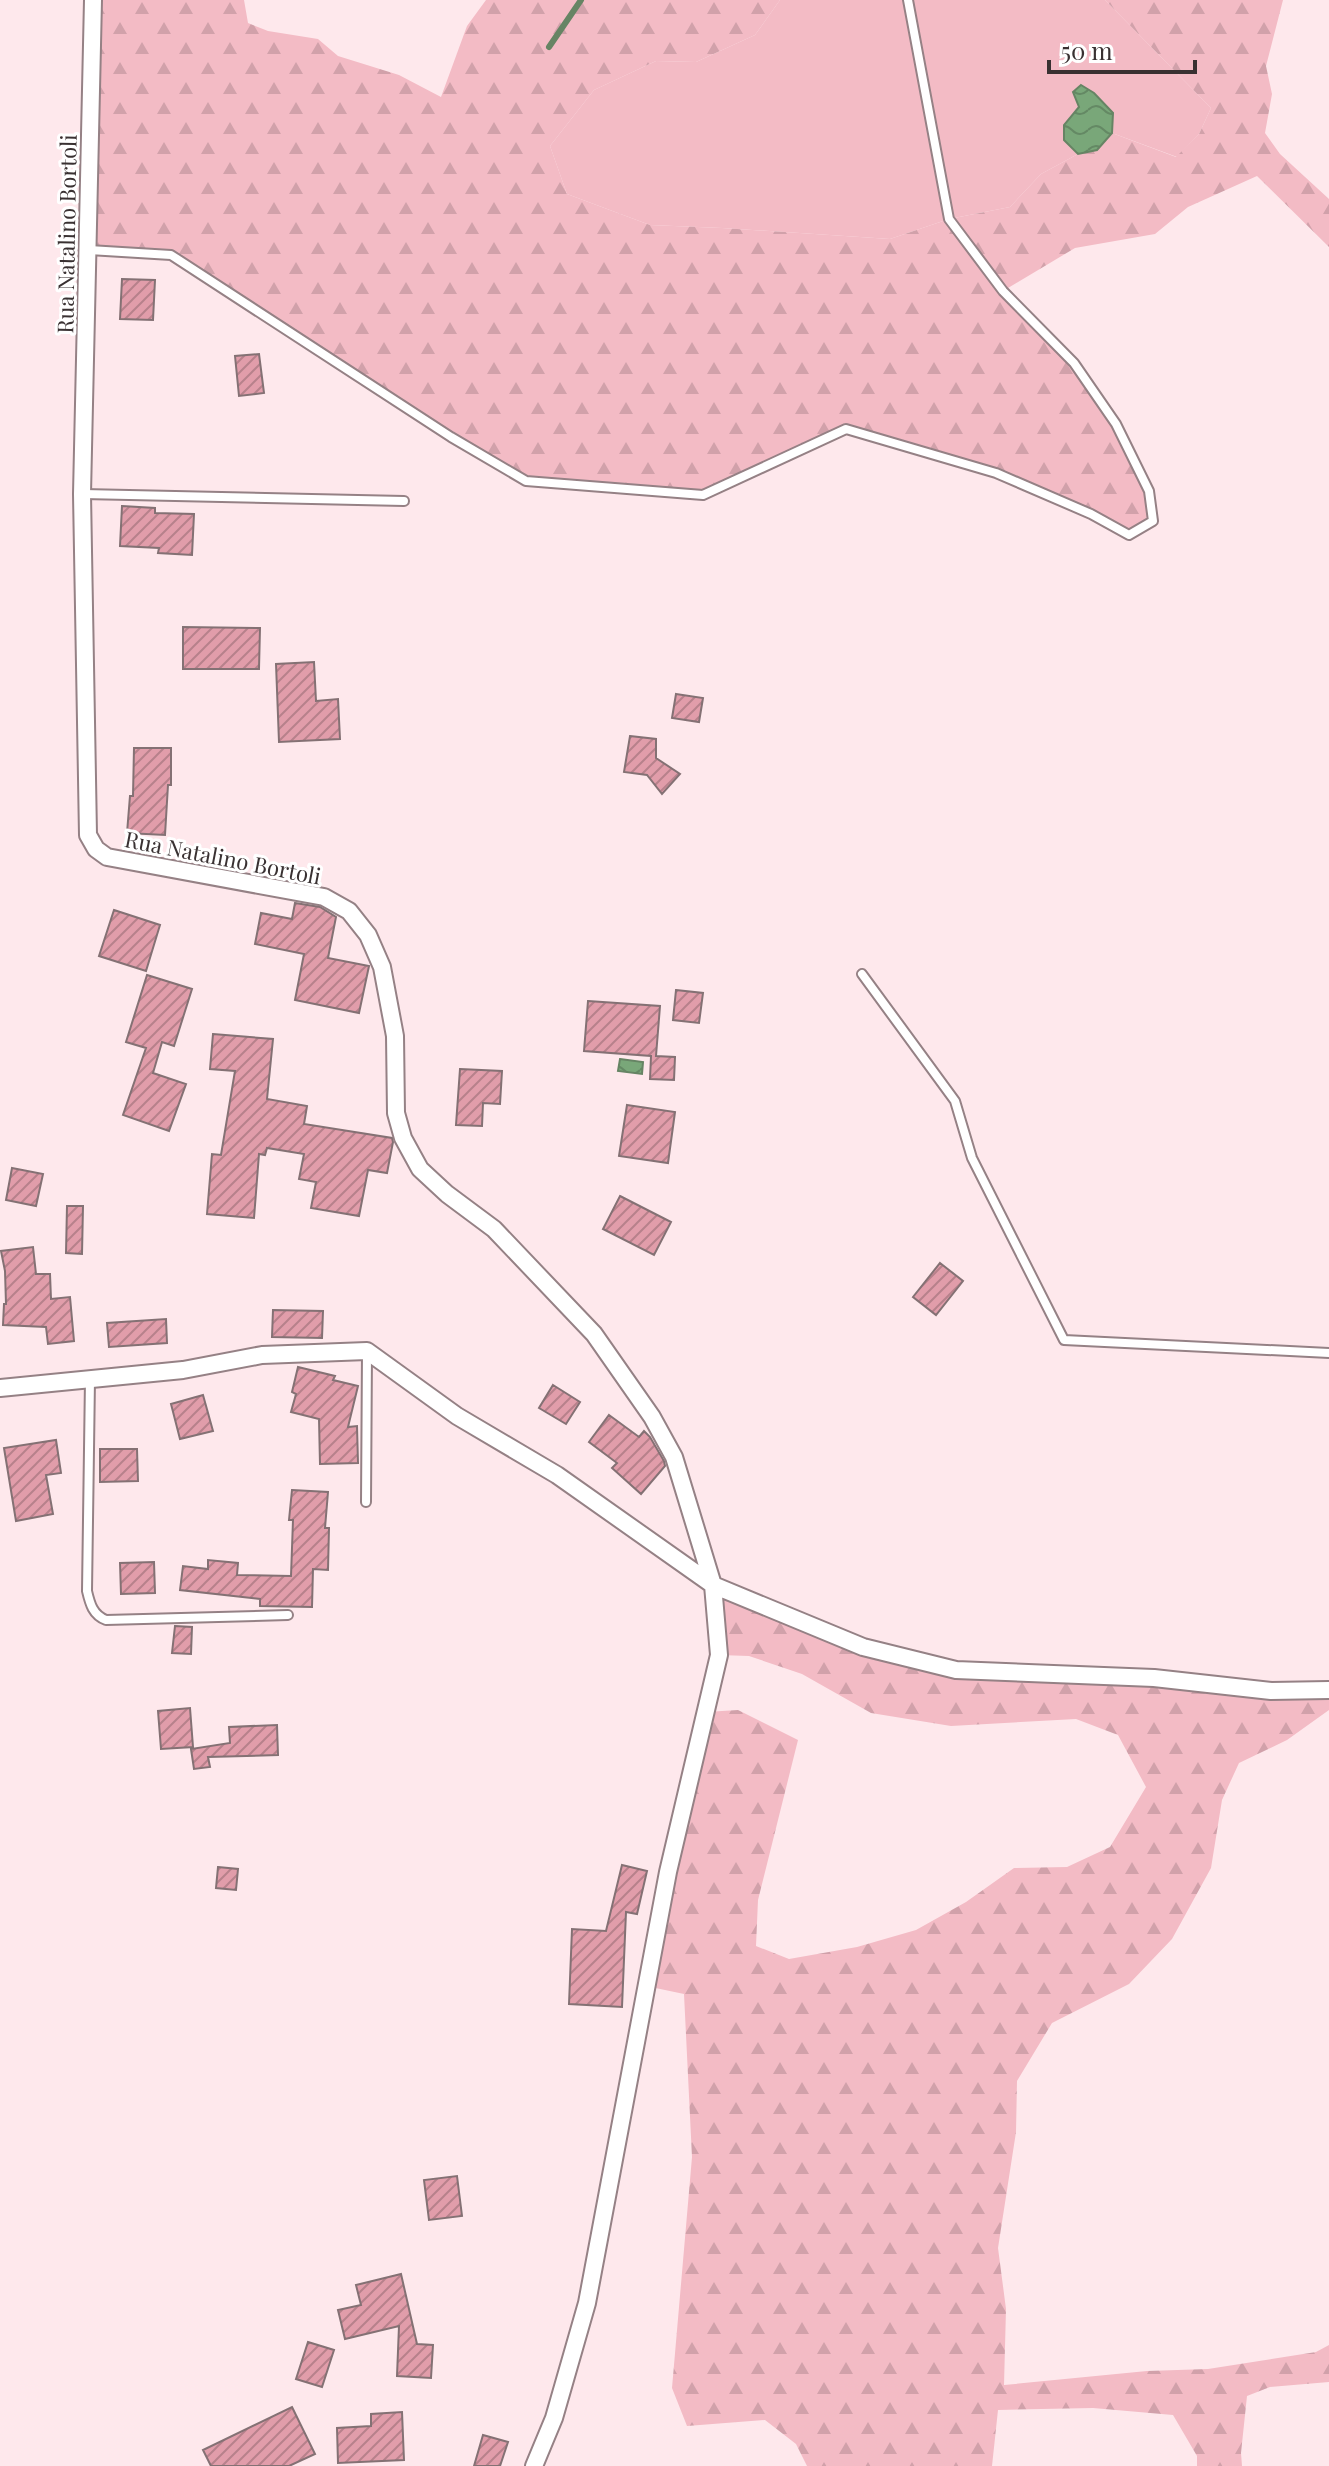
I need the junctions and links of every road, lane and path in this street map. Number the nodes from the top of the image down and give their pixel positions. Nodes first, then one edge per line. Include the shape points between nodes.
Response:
1 (93, 0) edge
2 (908, 0) edge
3 (89, 250) junction
4 (82, 494) junction
5 (404, 501) dead end
6 (862, 974) dead end
7 (367, 1351) junction
8 (1329, 1353) edge
9 (90, 1379) junction
10 (0, 1388) edge
11 (366, 1502) dead end
12 (713, 1585) junction
13 (288, 1615) dead end
14 (1329, 1690) edge
15 (534, 2466) edge

1 - 3 street, Rua Natalino Bortoli
2 - 3 lane via 949,219 1003,291 1074,363 1116,424 1149,491 1153,521 1129,535 996,473 846,429 703,495 526,481 171,255
3 - 4 street, Rua Natalino Bortoli
4 - 5 lane
4 - 12 street, Rua Natalino Bortoli via 88,835 96,849 107,857 324,897 349,911 368,935 382,967 395,1036 396,1113 403,1138 420,1169 494,1229 594,1334 652,1417 674,1457
6 - 8 lane via 955,1101 972,1158 1064,1340
7 - 9 street via 262,1355
7 - 11 lane
7 - 12 street
9 - 10 street
9 - 13 lane via 87,1591 97,1616 106,1620
12 - 14 street via 863,1647 956,1670 1154,1678 1271,1691
12 - 15 street, Rua Natalino Bortoli via 719,1655 668,1872 587,2303 554,2418

